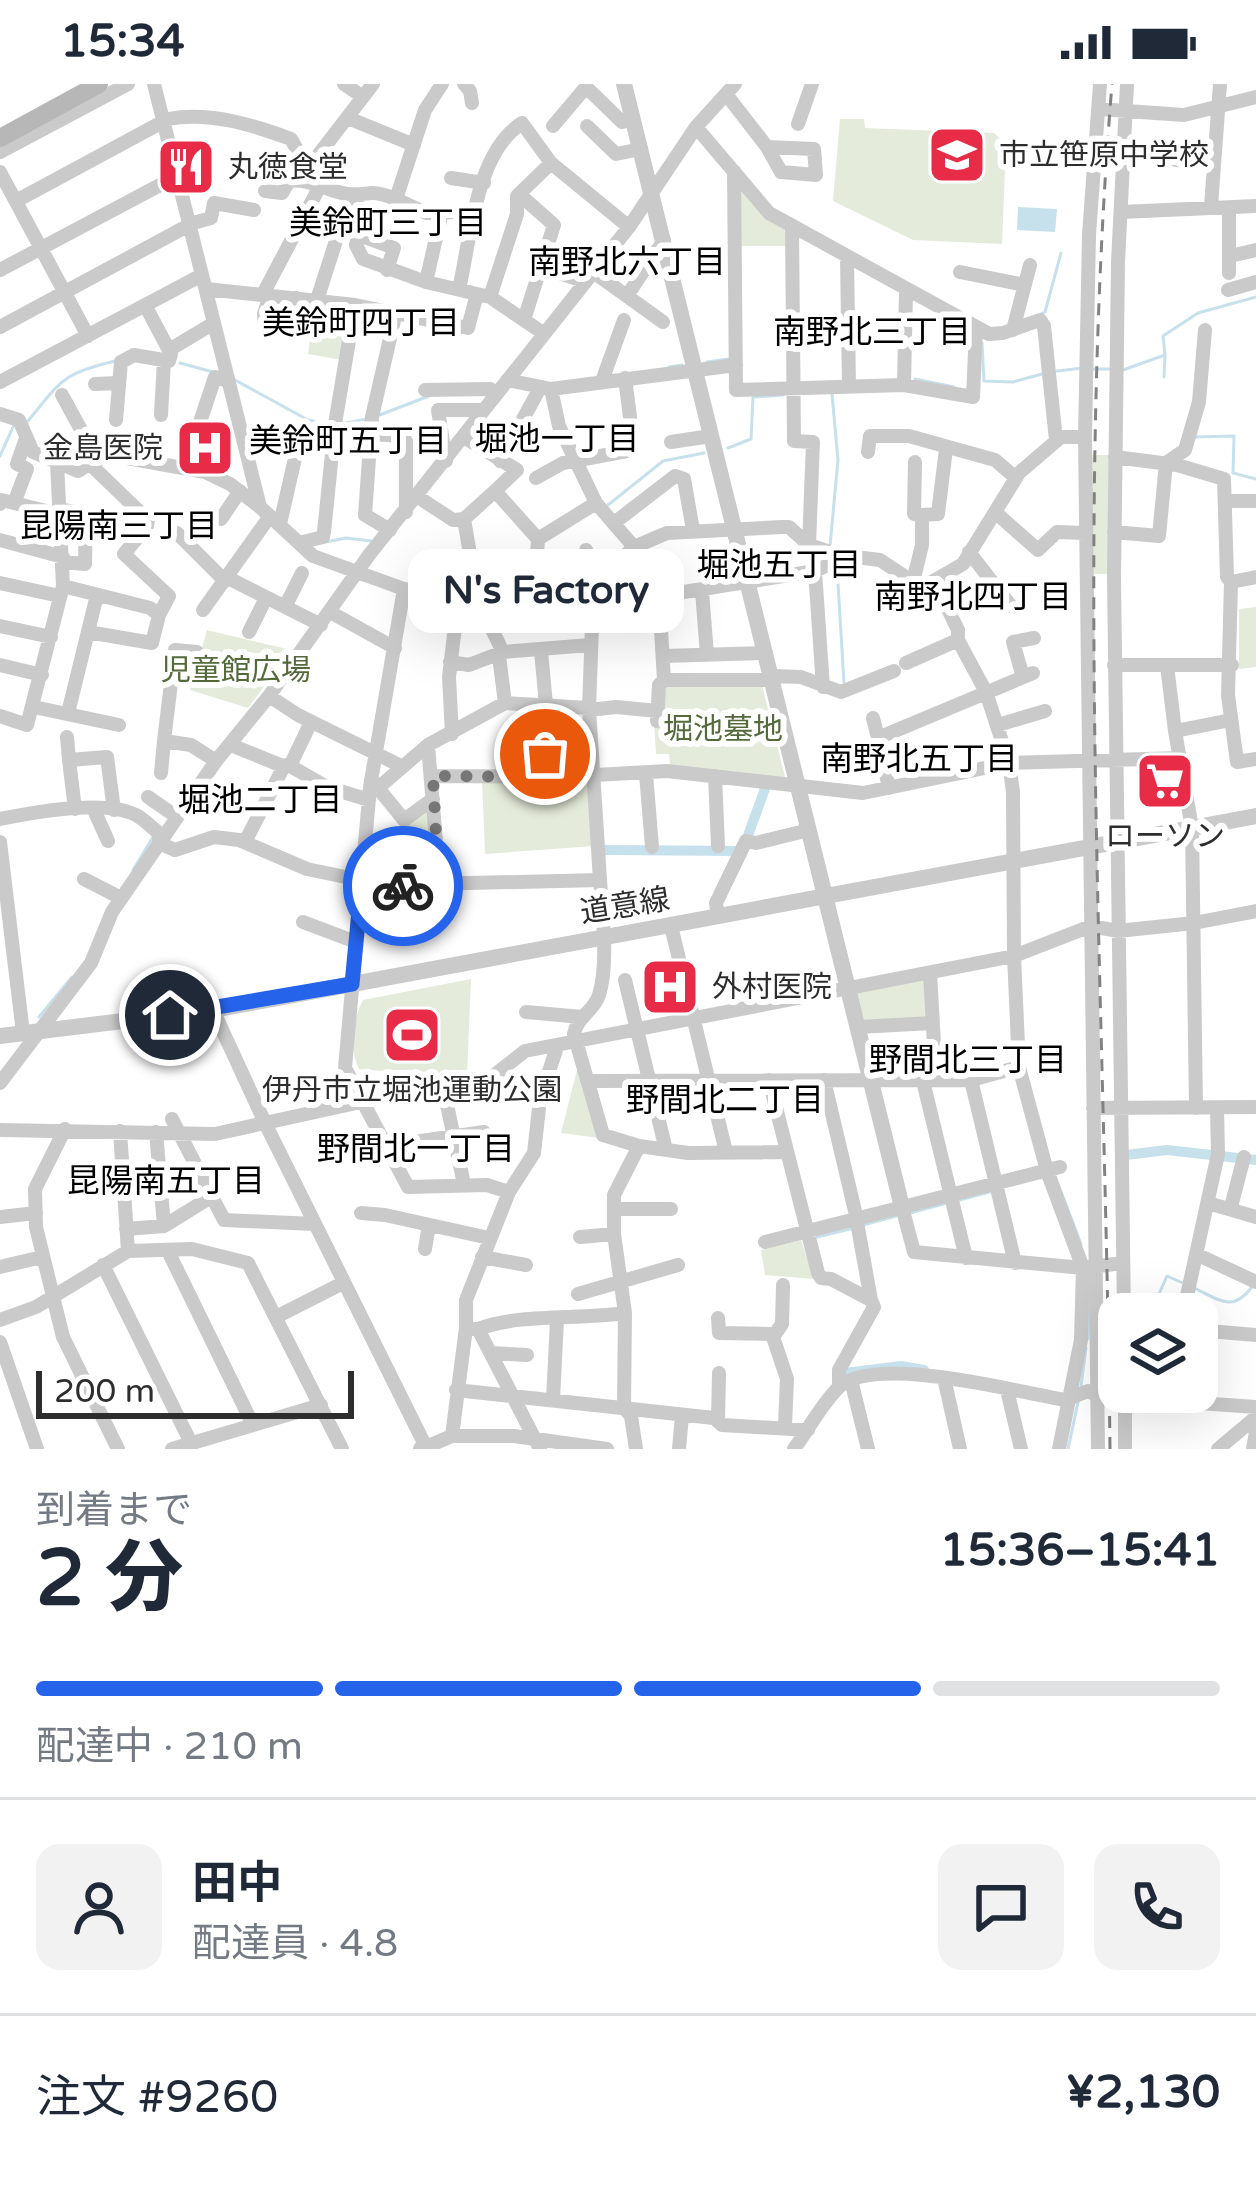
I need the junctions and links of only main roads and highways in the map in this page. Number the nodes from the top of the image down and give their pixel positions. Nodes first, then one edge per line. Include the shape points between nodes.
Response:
1 (99, 84) edge
2 (0, 138) edge

1 - 2 main road

